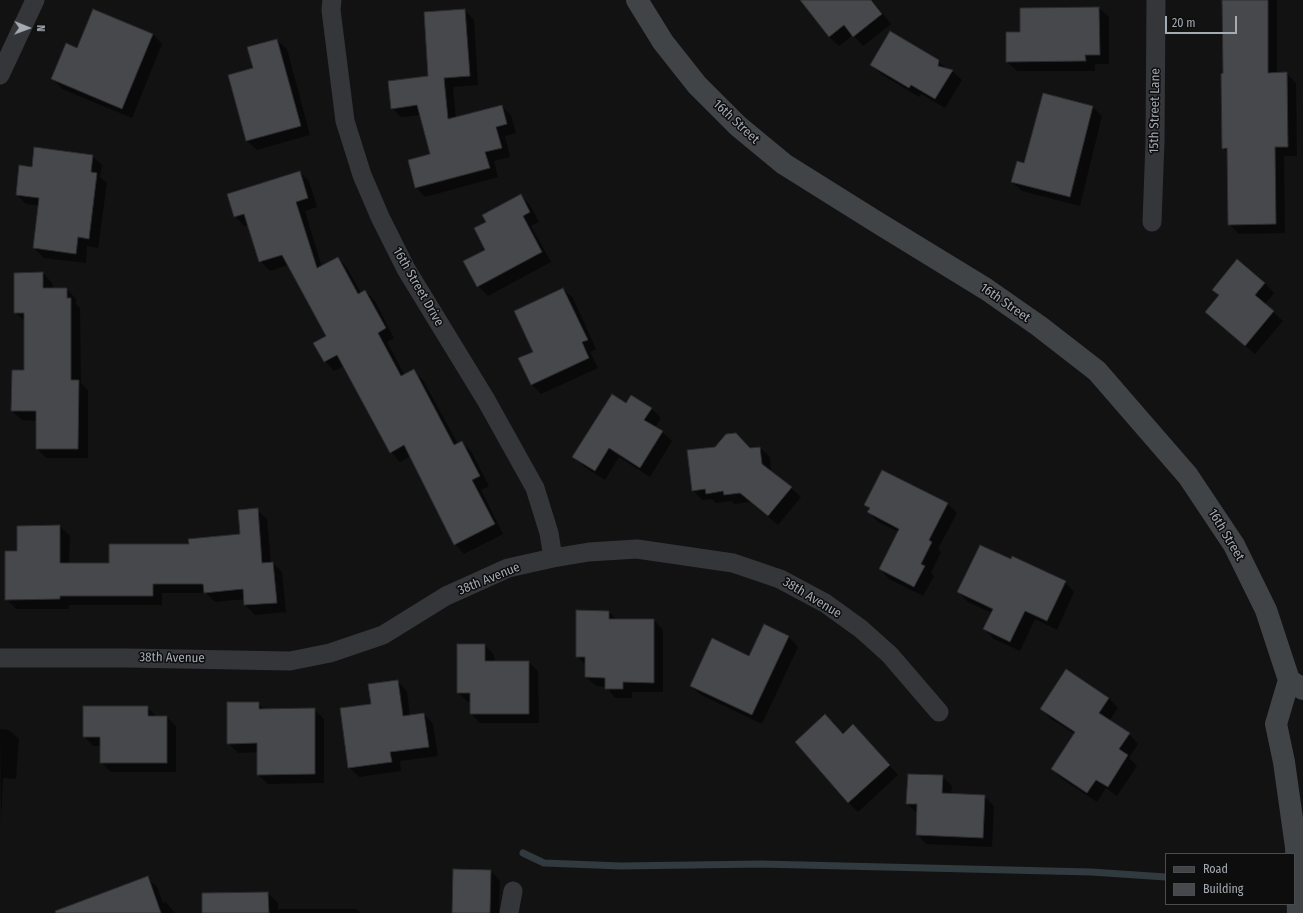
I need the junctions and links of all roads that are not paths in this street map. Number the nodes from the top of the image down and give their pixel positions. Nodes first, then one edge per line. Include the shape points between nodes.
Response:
1 (35, 0) edge
2 (332, 0) edge
3 (637, 0) edge
4 (1156, 0) edge
5 (0, 75) edge
6 (1152, 222) dead end
7 (553, 558) junction
8 (0, 658) edge
9 (1298, 681) edge
10 (938, 712) dead end
11 (513, 891) dead end
12 (509, 913) edge
13 (1298, 913) edge

1 - 5 street
2 - 7 street, 16th Street Drive via 345,121 362,175 406,269 486,400 535,488 549,533
3 - 9 main road, 16th Street via 663,42 697,85 738,126 778,159 986,289 1097,371 1188,476 1234,545
4 - 6 street, 15th Street Lane
7 - 8 street, 38th Avenue via 508,568 446,596 383,634 330,653 290,660
7 - 10 street, 38th Avenue via 638,548 733,563 780,579 825,603 861,629 890,655
9 - 13 main road, 16th Street via 1276,724 1296,847
11 - 12 street

